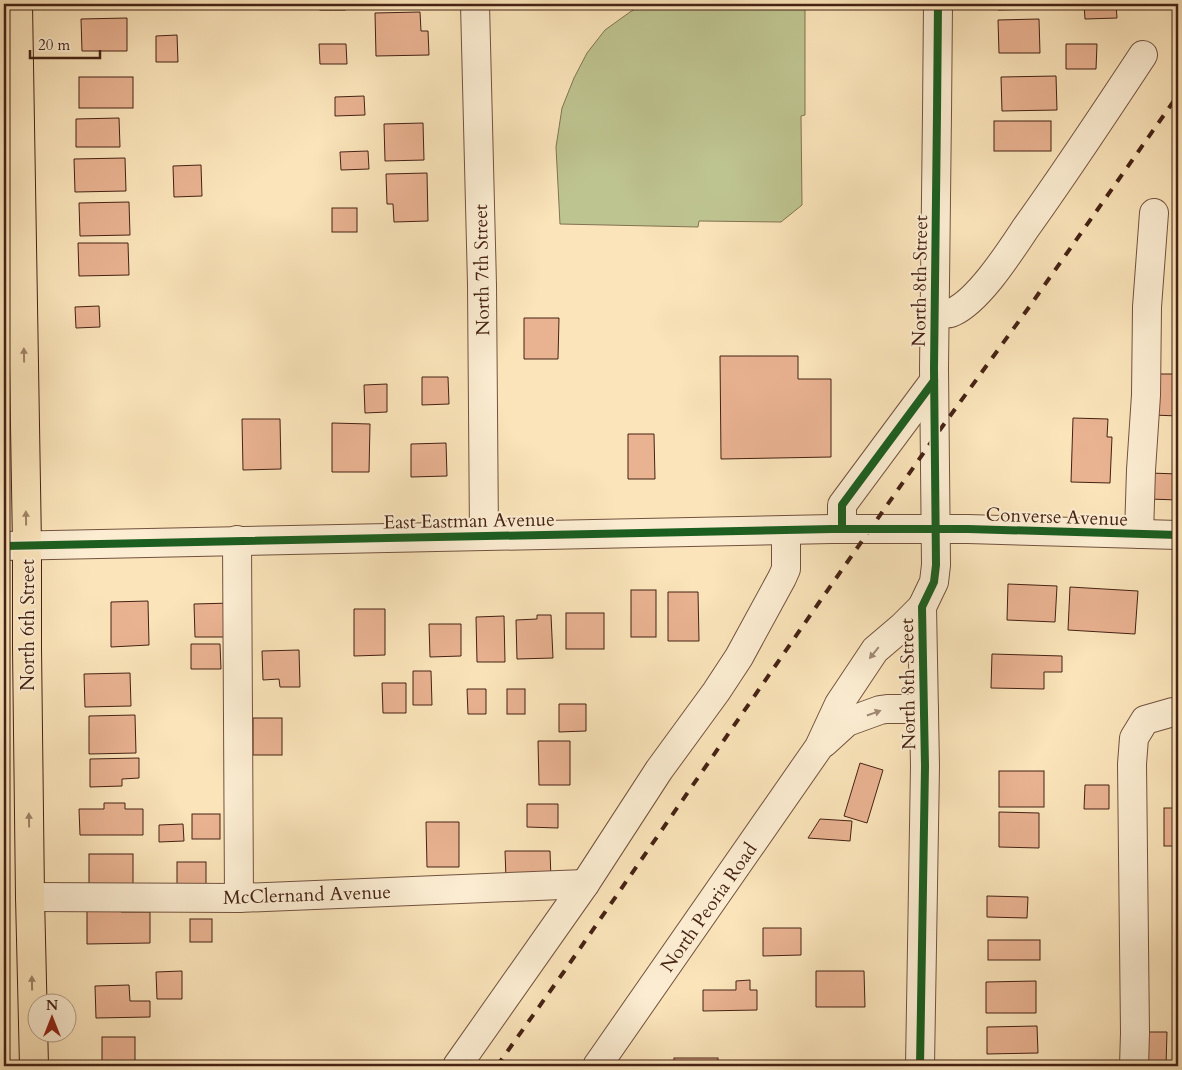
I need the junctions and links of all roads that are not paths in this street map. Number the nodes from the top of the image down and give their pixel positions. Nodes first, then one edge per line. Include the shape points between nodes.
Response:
1 (18, 4) edge
2 (475, 4) edge
3 (938, 4) edge
4 (1143, 55) dead end
5 (1154, 212) dead end
6 (934, 313) junction
7 (934, 381) junction
8 (842, 529) junction
9 (936, 529) junction
10 (786, 530) junction
11 (1139, 534) junction
12 (1178, 535) edge
13 (484, 536) junction
14 (237, 540) junction
15 (15, 546) edge
16 (922, 607) junction
17 (924, 708) junction
18 (1178, 712) edge
19 (819, 747) junction
20 (585, 884) junction
21 (30, 897) junction
22 (239, 898) junction
23 (34, 1066) edge
24 (457, 1066) edge
25 (597, 1066) edge
26 (920, 1066) edge
27 (1134, 1066) edge

15 -> 1 main road, North 6th Street
2 - 13 street, North 7th Street
3 - 6 street, North 8th Street
4 - 6 street via 1068,169 975,296 951,313
5 - 11 street
6 - 7 street, North 8th Street
7 - 8 street via 842,505
7 - 9 street, North 8th Street
8 - 9 street, East Eastman Avenue
8 - 10 street, East Eastman Avenue
9 - 11 street, Converse Avenue
9 - 16 street, North 8th Street via 934,582
10 - 13 street, East Eastman Avenue
10 - 20 street via 786,569 739,657 659,770
11 - 12 street, Converse Avenue
13 - 14 street, East Eastman Avenue
14 - 15 street, East Eastman Avenue
14 - 22 street
21 -> 15 main road, North 6th Street
16 - 17 street, North 8th Street
16 -> 19 street, North Peoria Road via 875,650 839,704
19 -> 17 street, North Peoria Road via 846,722 880,710
17 - 26 street, North 8th Street
18 - 27 street via 1145,720 1134,738
19 - 25 street, North Peoria Road
20 - 22 street, McClernand Avenue
20 - 24 street
21 - 22 street, McClernand Avenue
23 -> 21 main road, North 6th Street

